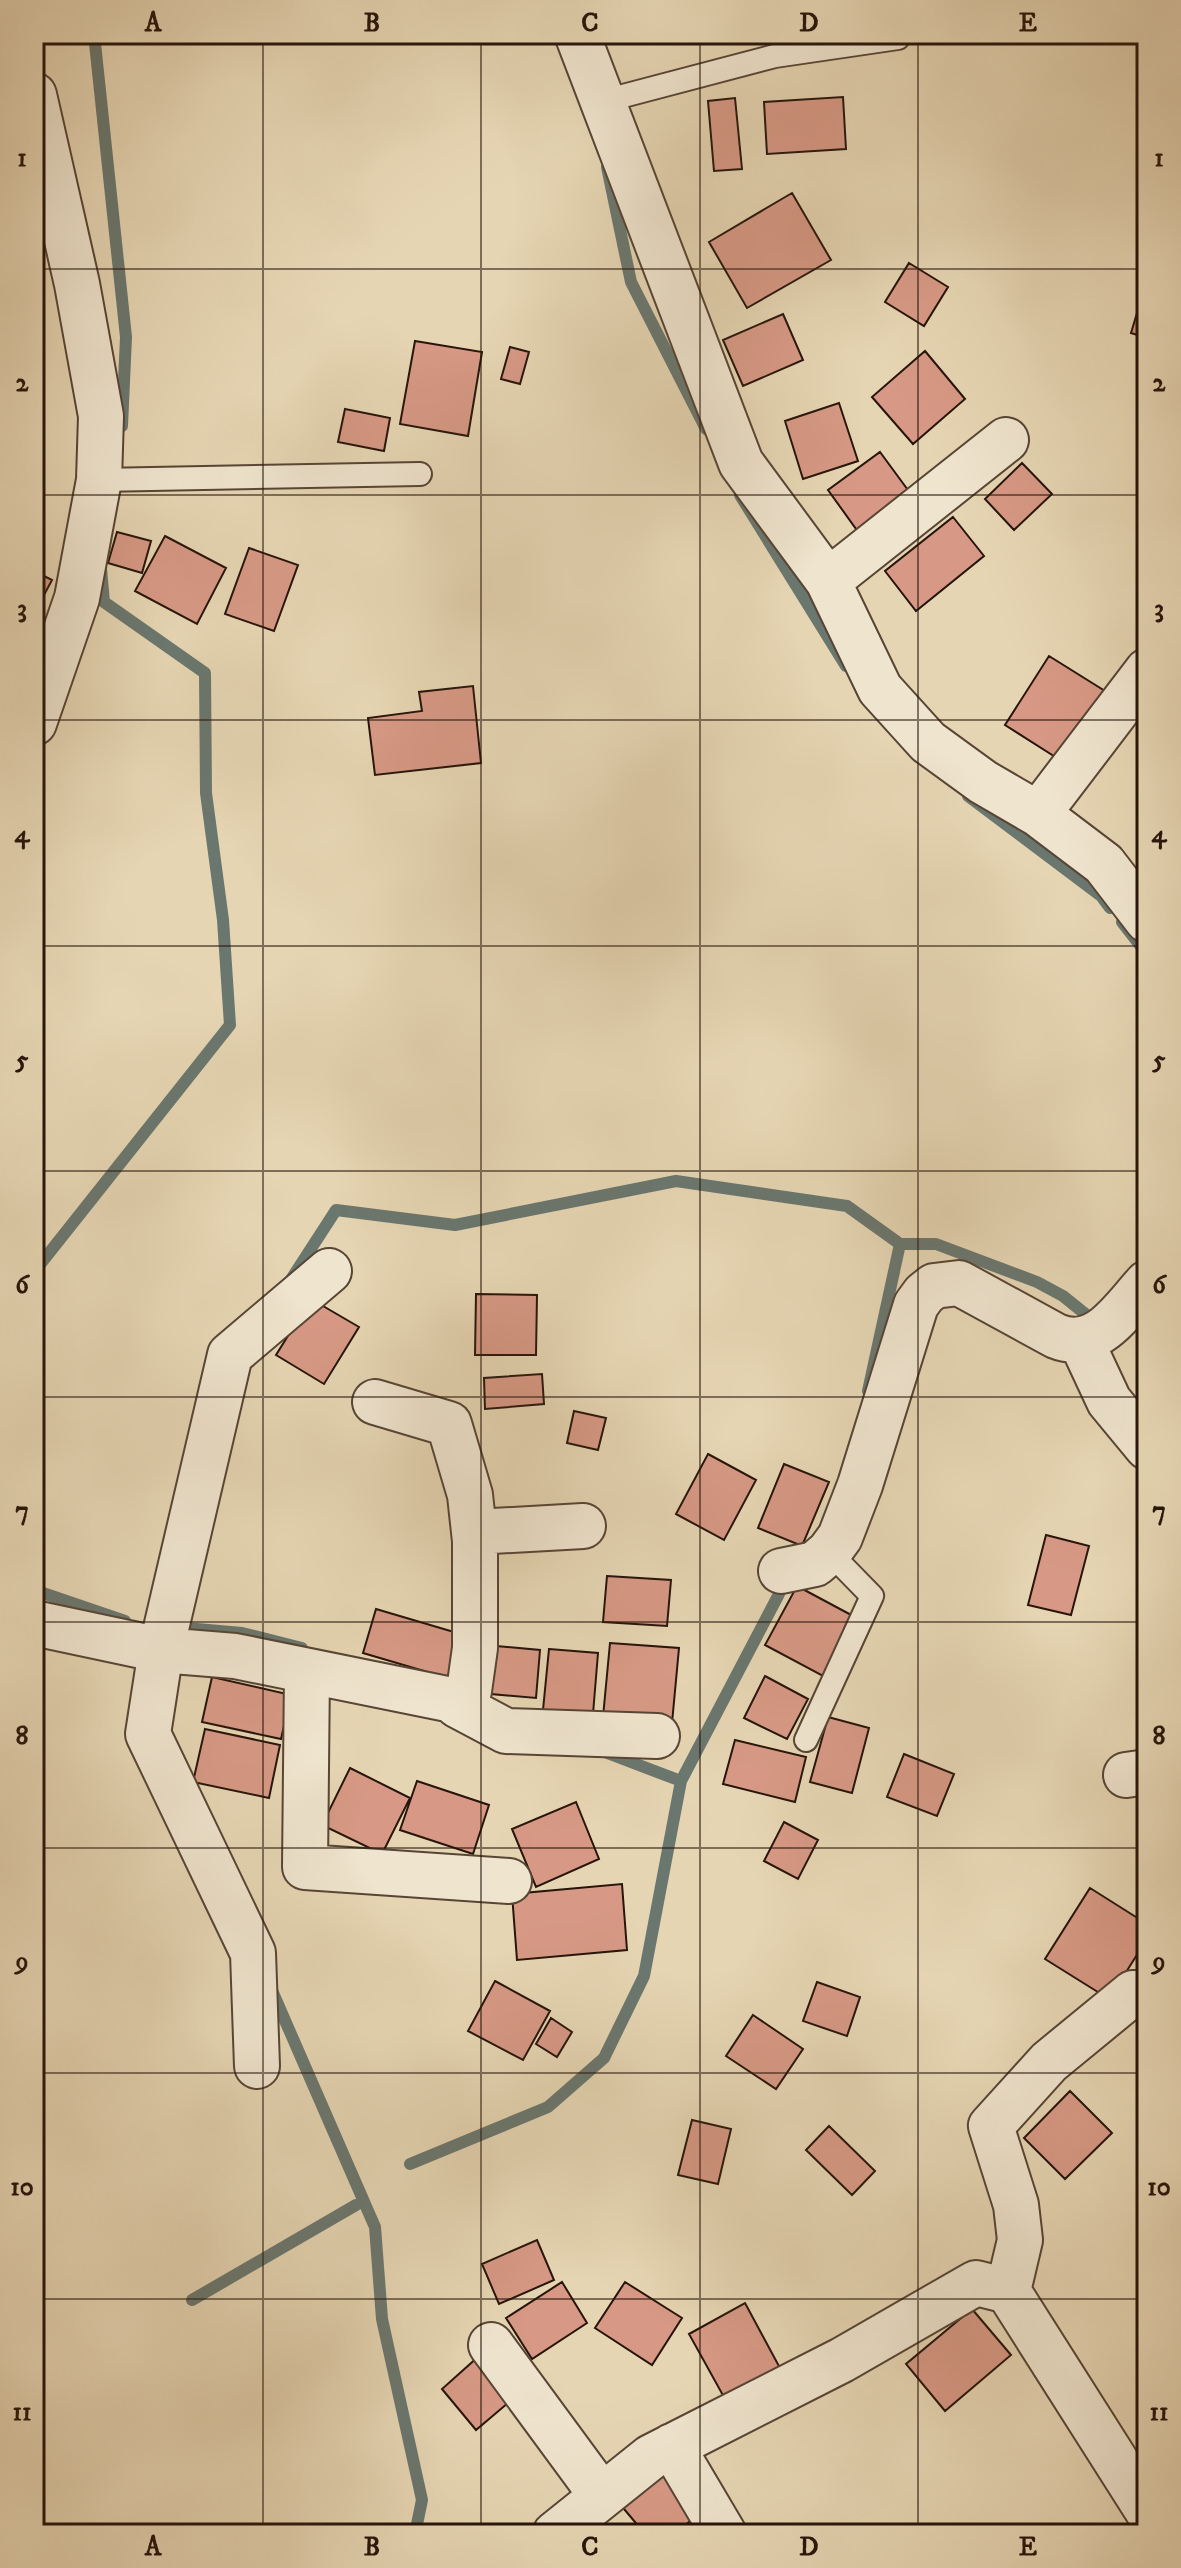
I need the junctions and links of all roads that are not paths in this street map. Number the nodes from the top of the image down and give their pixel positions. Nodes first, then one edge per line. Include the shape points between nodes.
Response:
1 (577, 34) edge
2 (898, 38) dead end
3 (34, 95) edge
4 (604, 101) junction
5 (1006, 440) dead end
6 (420, 474) dead end
7 (99, 480) junction
8 (828, 581) junction
9 (1147, 671) edge
10 (34, 723) edge
11 (1038, 814) junction
12 (1147, 920) edge
13 (329, 1271) dead end
14 (1147, 1283) edge
15 (1081, 1341) junction
16 (375, 1402) dead end
17 (1147, 1447) edge
18 (583, 1526) dead end
19 (475, 1532) junction
20 (829, 1552) junction
21 (781, 1571) dead end
22 (34, 1623) edge
23 (161, 1650) junction
24 (307, 1671) junction
25 (457, 1701) junction
26 (657, 1736) dead end
27 (806, 1740) dead end
28 (509, 1881) dead end
29 (1133, 1993) dead end
30 (257, 2066) dead end
31 (1008, 2291) junction
32 (491, 2345) dead end
33 (672, 2446) junction
34 (602, 2496) junction
35 (1147, 2510) edge
36 (555, 2534) edge
37 (724, 2534) edge

1 - 4 street
2 - 4 lane via 775,56
3 - 7 street via 101,416
4 - 8 street via 741,463
5 - 8 street
6 - 7 lane
7 - 10 street via 77,598
8 - 11 street via 880,689 928,742
9 - 11 street
11 - 12 street via 1104,864
13 - 23 street via 230,1355
14 - 15 street via 1099,1333
15 - 17 street via 1109,1401
15 - 20 street via 1056,1336 959,1283 934,1286 924,1294 916,1305 860,1485
16 - 19 street via 449,1424
18 - 19 street
19 - 25 street via 472,1676 469,1691
20 - 21 street via 815,1564
20 - 27 lane via 872,1596
22 - 23 street
23 - 24 street via 235,1656
23 - 30 street via 148,1734 253,1953
24 - 25 street
24 - 28 street via 305,1867
25 - 26 street via 506,1731
29 - 31 street via 1049,2062 991,2126 1016,2205 1020,2240
31 - 33 street via 976,2283 842,2360
31 - 35 street
32 - 34 street
33 - 34 street
33 - 37 street
34 - 36 street

